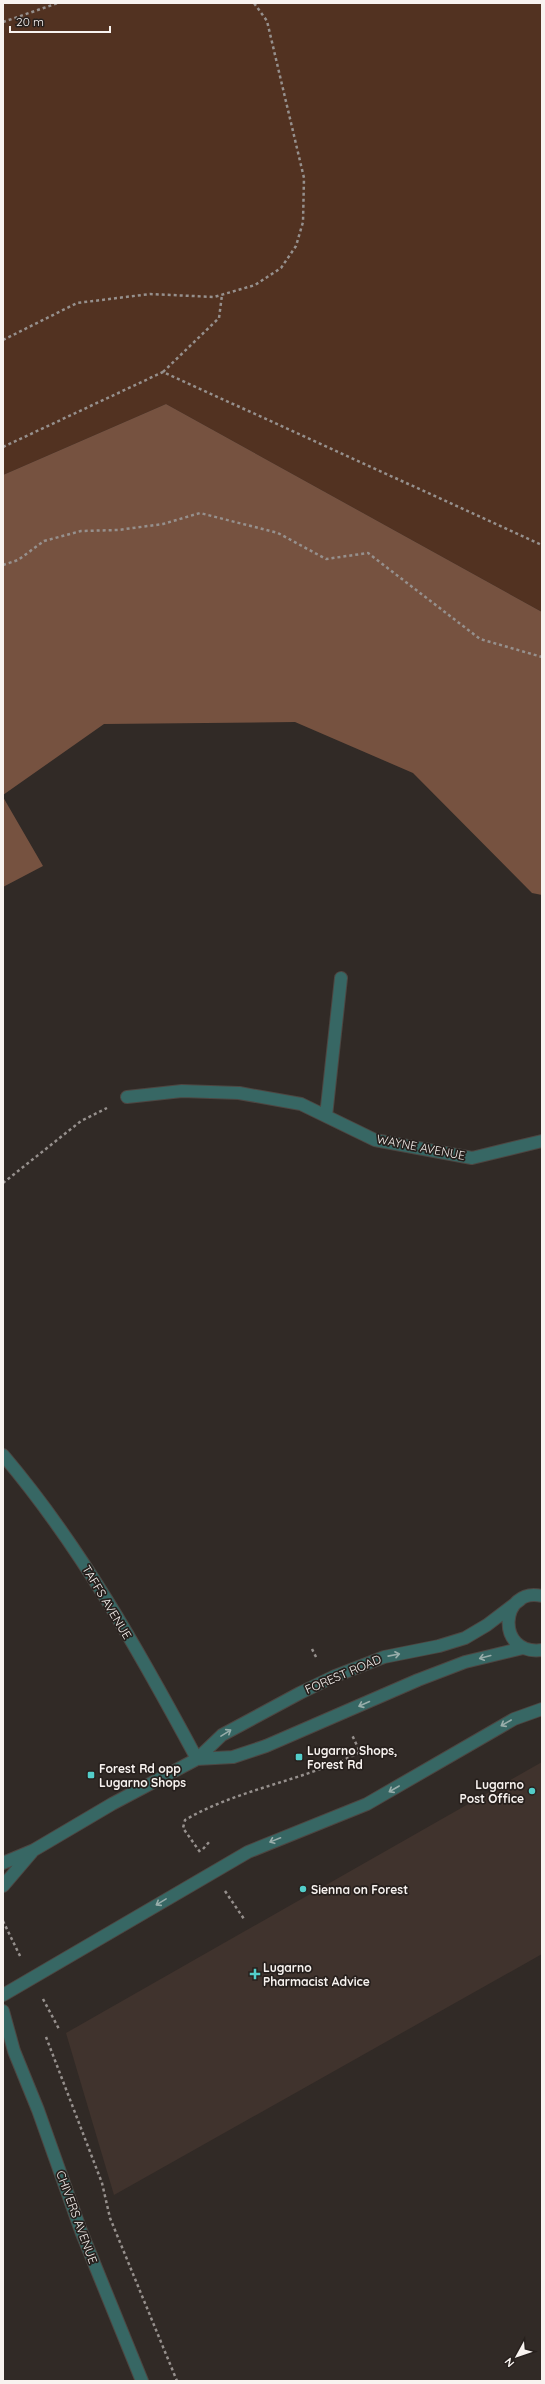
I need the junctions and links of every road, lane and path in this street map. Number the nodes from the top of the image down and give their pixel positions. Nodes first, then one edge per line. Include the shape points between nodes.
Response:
1 (58, 3) edge
2 (254, 3) edge
3 (3, 22) edge
4 (222, 295) junction
5 (3, 340) edge
6 (163, 372) junction
7 (3, 447) edge
8 (542, 544) edge
9 (3, 565) edge
10 (542, 658) edge
11 (341, 978) dead end
12 (127, 1098) joint
13 (326, 1116) junction
14 (542, 1141) edge
15 (3, 1183) edge
16 (3, 1455) edge
17 (542, 1596) edge
18 (520, 1600) junction
19 (523, 1648) junction
20 (312, 1649) dead end
21 (542, 1650) edge
22 (327, 1680) junction
23 (542, 1709) edge
24 (342, 1714) junction
25 (197, 1759) junction
26 (210, 1841) dead end
27 (34, 1850) junction
28 (200, 1853) junction
29 (3, 1863) edge
30 (212, 1872) junction
31 (3, 1886) edge
32 (244, 1920) dead end
33 (3, 1995) edge
34 (3, 2011) edge
35 (46, 2037) dead end
36 (3, 2038) edge
37 (14, 2051) junction
38 (142, 2381) edge
39 (177, 2381) edge

1 - 3 path
2 - 4 path via 267,21 304,178 304,222 296,246 281,268 255,285
4 - 5 path via 214,297 150,294 77,303
4 - 6 path via 219,318
6 - 7 path
6 - 8 path
9 - 10 path via 18,560 44,541 81,531 118,530 163,524 200,513 278,533 326,559 368,553 480,639
11 - 13 street
12 - 13 street, WAYNE AVENUE via 182,1090 239,1093 301,1104
12 - 15 path via 81,1121
13 - 14 street, WAYNE AVENUE via 375,1140 472,1158
16 - 25 street, TAFFS AVENUE via 73,1544 158,1687
17 - 18 street via 528,1596
18 - 19 street via 508,1615 508,1624 510,1634
22 -> 18 street, FOREST ROAD via 384,1657 454,1642 476,1632
19 - 21 street, FOREST ROAD via 532,1651
19 -> 24 street, FOREST ROAD via 465,1662
20 - 22 path
25 -> 22 street, FOREST ROAD via 222,1735
23 -> 30 street via 514,1719 367,1804 263,1846
24 - 25 street, FOREST ROAD via 233,1757
24 - 28 path via 360,1752 325,1768 224,1801 185,1820 183,1828
25 - 27 street, FOREST ROAD via 137,1790
26 - 28 path
27 - 29 street, FOREST ROAD
27 - 31 street, FOREST ROAD
28 - 30 path
30 - 32 path
30 -> 33 street
34 - 37 street, CHIVERS AVENUE
35 - 39 path via 102,2183 110,2218
36 - 37 street, CHIVERS AVENUE
37 - 38 street, CHIVERS AVENUE via 81,2231

